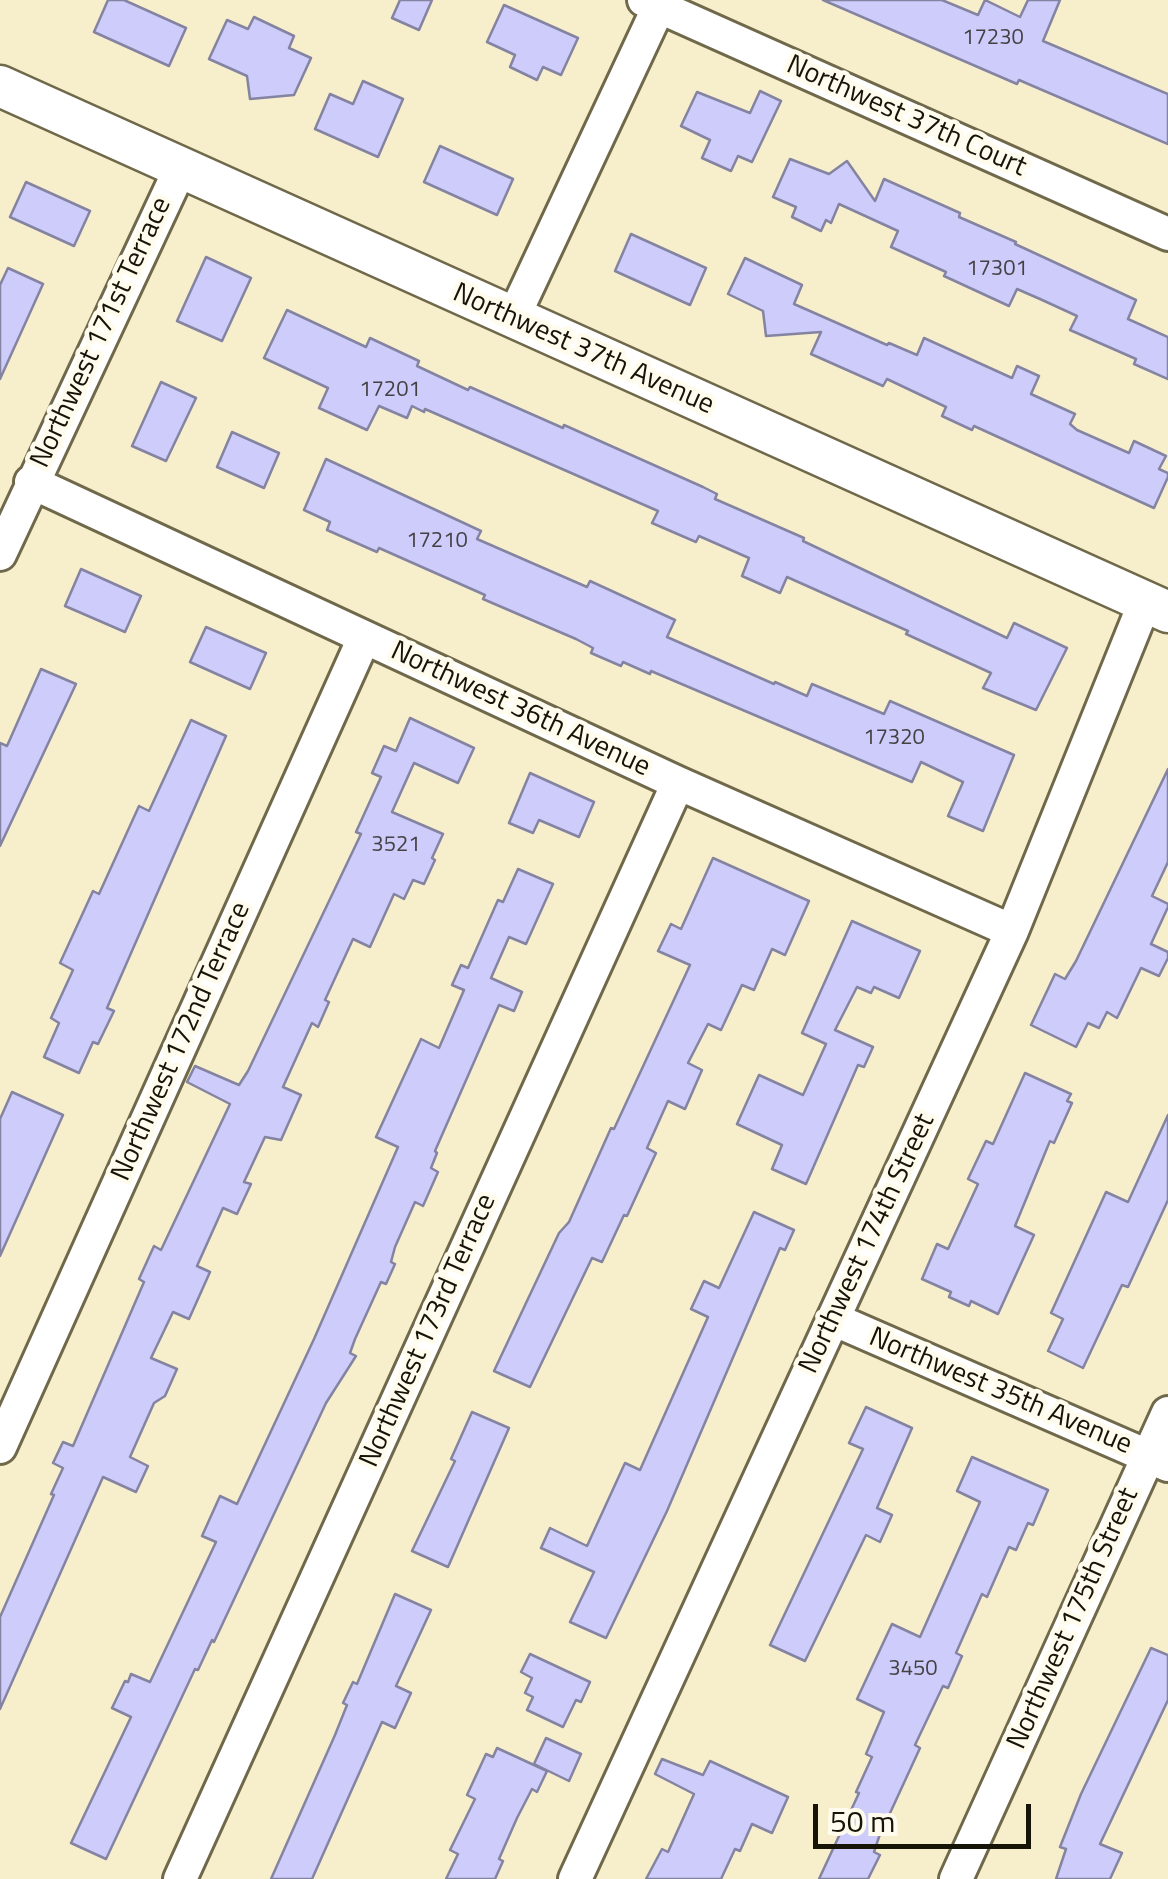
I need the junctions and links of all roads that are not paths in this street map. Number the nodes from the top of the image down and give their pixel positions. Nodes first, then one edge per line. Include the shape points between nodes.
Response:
1 (655, 2) edge
2 (0, 86) edge
3 (181, 168) junction
4 (1168, 234) edge
5 (512, 318) junction
6 (31, 482) junction
7 (0, 554) edge
8 (1156, 607) edge
9 (364, 638) junction
10 (678, 783) junction
11 (1012, 931) junction
12 (832, 1320) junction
13 (1168, 1414) edge
14 (0, 1446) edge
15 (1158, 1460) edge
16 (180, 1879) edge
17 (575, 1879) edge
18 (956, 1879) edge

1 - 4 street, Northwest 37th Court
1 - 5 street
2 - 3 main road, Northwest 37th Avenue
3 - 5 main road, Northwest 37th Avenue
3 - 6 street, Northwest 171st Terrace
5 - 8 main road, Northwest 37th Avenue
6 - 7 street, Northwest 171st Terrace
6 - 9 street, Northwest 36th Avenue
8 - 11 street, Northwest 174th Street
9 - 10 street, Northwest 36th Avenue
9 - 14 street, Northwest 172nd Terrace
10 - 11 street, Northwest 36th Avenue
10 - 16 street, Northwest 173rd Terrace
11 - 12 street, Northwest 174th Street
12 - 15 street, Northwest 35th Avenue
12 - 17 street, Northwest 174th Street
13 - 15 street, Northwest 175th Street
15 - 18 street, Northwest 175th Street

